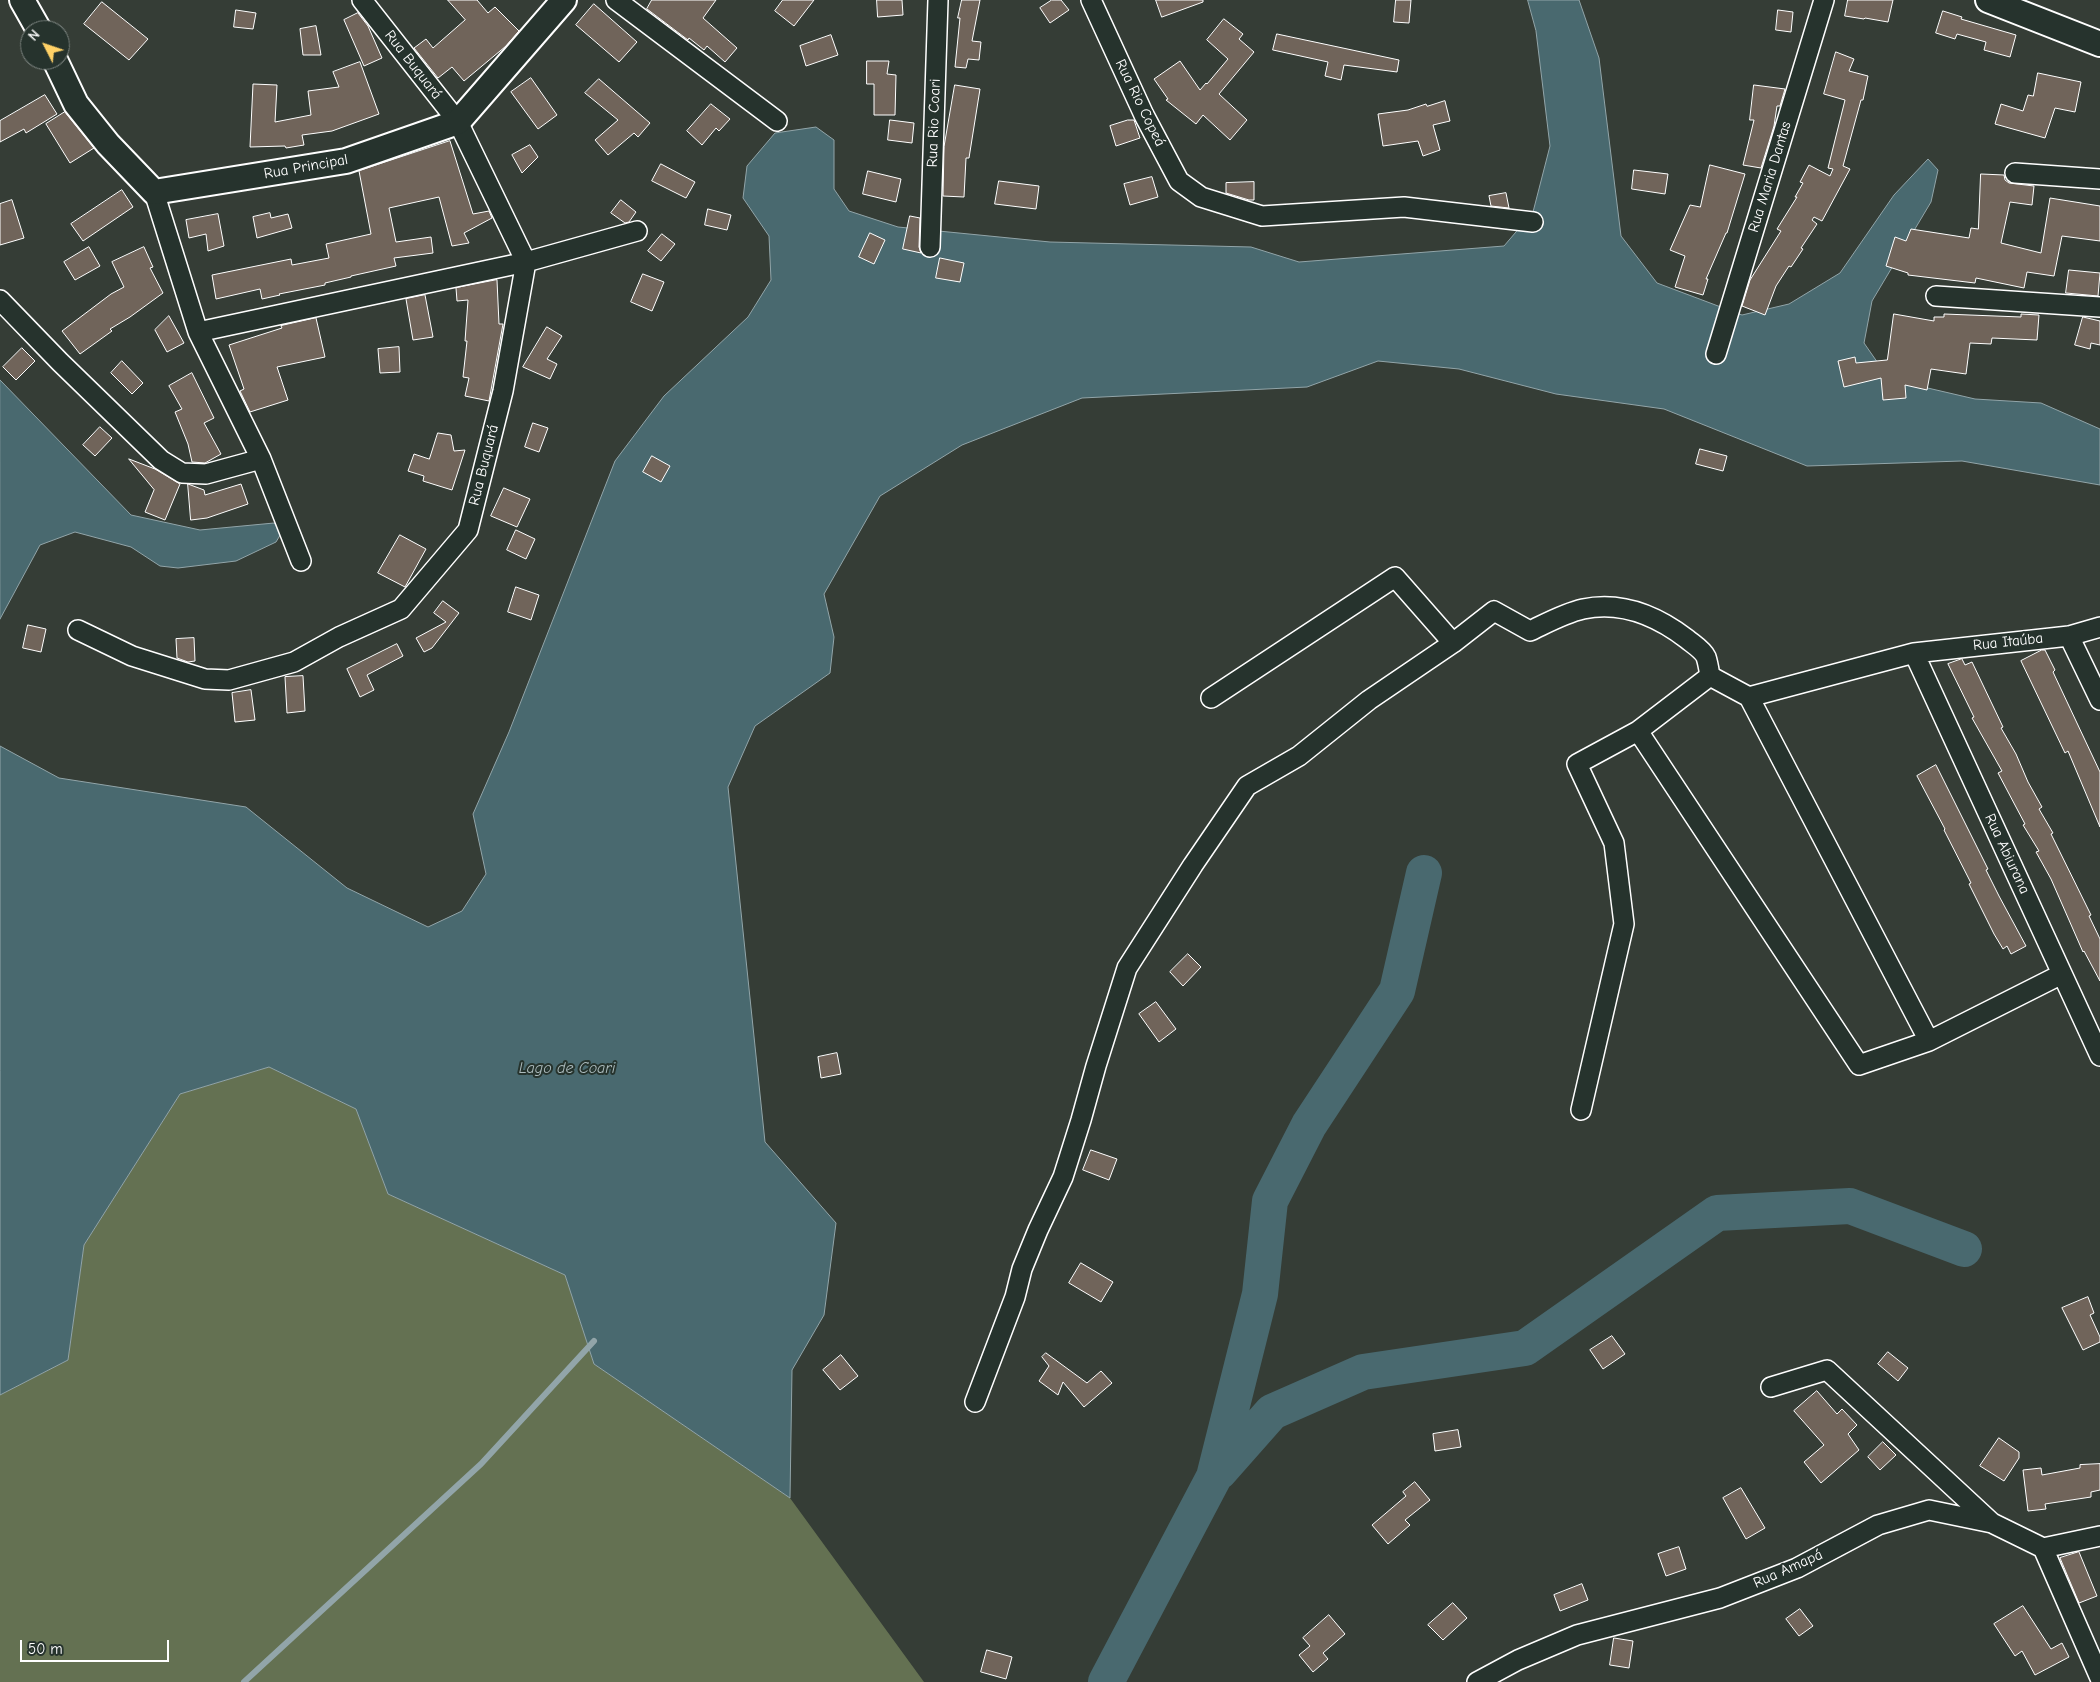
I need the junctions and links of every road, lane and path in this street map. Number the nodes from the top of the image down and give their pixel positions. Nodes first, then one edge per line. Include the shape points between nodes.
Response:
1 (22, 0) edge
2 (362, 0) edge
3 (564, 0) edge
4 (616, 0) edge
5 (938, 0) edge
6 (1091, 0) edge
7 (1824, 0) edge
8 (1988, 0) edge
9 (33, 20) edge
10 (2100, 44) edge
11 (60, 70) edge
12 (458, 122) junction
13 (777, 122) dead end
14 (2015, 173) dead end
15 (2100, 179) edge
16 (154, 192) junction
17 (1533, 222) dead end
18 (637, 231) dead end
19 (930, 247) dead end
20 (526, 262) junction
21 (1936, 296) dead end
22 (0, 300) edge
23 (2100, 307) edge
24 (198, 332) junction
25 (1716, 354) dead end
26 (260, 459) junction
27 (301, 561) dead end
28 (2100, 627) edge
29 (78, 630) dead end
30 (2069, 636) junction
31 (1453, 643) junction
32 (1914, 652) junction
33 (1710, 676) junction
34 (1749, 697) junction
35 (1211, 698) dead end
36 (2100, 700) edge
37 (1638, 730) junction
38 (2062, 974) junction
39 (1930, 1041) junction
40 (2100, 1056) edge
41 (1581, 1110) dead end
42 (1770, 1387) dead end
43 (975, 1402) dead end
44 (1992, 1523) junction
45 (2100, 1536) edge
46 (2044, 1548) junction
47 (2100, 1678) edge
48 (1477, 1682) edge

1 - 9 street
2 - 12 street, Rua Buquará
3 - 12 street, Rua Principal
4 - 13 street
5 - 19 street, Rua Rio Coari
6 - 17 street, Rua Rio Copeá via 1179,182 1201,197 1262,216 1404,207
7 - 25 street, Rua Maria Dantas
8 - 10 street
11 - 16 street via 76,104 108,144
12 - 16 street, Rua Principal via 346,161
12 - 20 street, Rua Buquará
14 - 15 street
16 - 24 street
18 - 20 street
20 - 24 street
20 - 29 street, Rua Buquará via 503,391 468,530 401,609 294,662 229,680 204,679 132,656
21 - 23 street
22 - 26 street via 161,460 175,469 182,473 206,474
24 - 26 street
26 - 27 street
28 - 30 street, Rua Itaúba
30 - 32 street, Rua Itaúba
30 - 36 street
31 - 33 street via 1494,611 1530,631 1584,609 1604,607 1638,611 1672,627 1697,646 1706,656
31 - 35 street via 1395,577
31 - 43 street via 1369,700 1299,756 1247,786 1127,968 1063,1177 1032,1246
32 - 34 street, Rua Itaúba
32 - 38 street, Rua Abiurana
33 - 34 street
33 - 37 street
34 - 39 street
37 - 39 street via 1859,1065
37 - 41 street via 1577,764 1614,843 1624,924
38 - 39 street
38 - 40 street, Rua Abiurana
42 - 44 street via 1827,1370
44 - 46 street, Rua Amapá
44 - 48 street, Rua Amapá via 1929,1510 1878,1525 1797,1568 1720,1598 1577,1636 1518,1660
45 - 46 street
46 - 47 street

